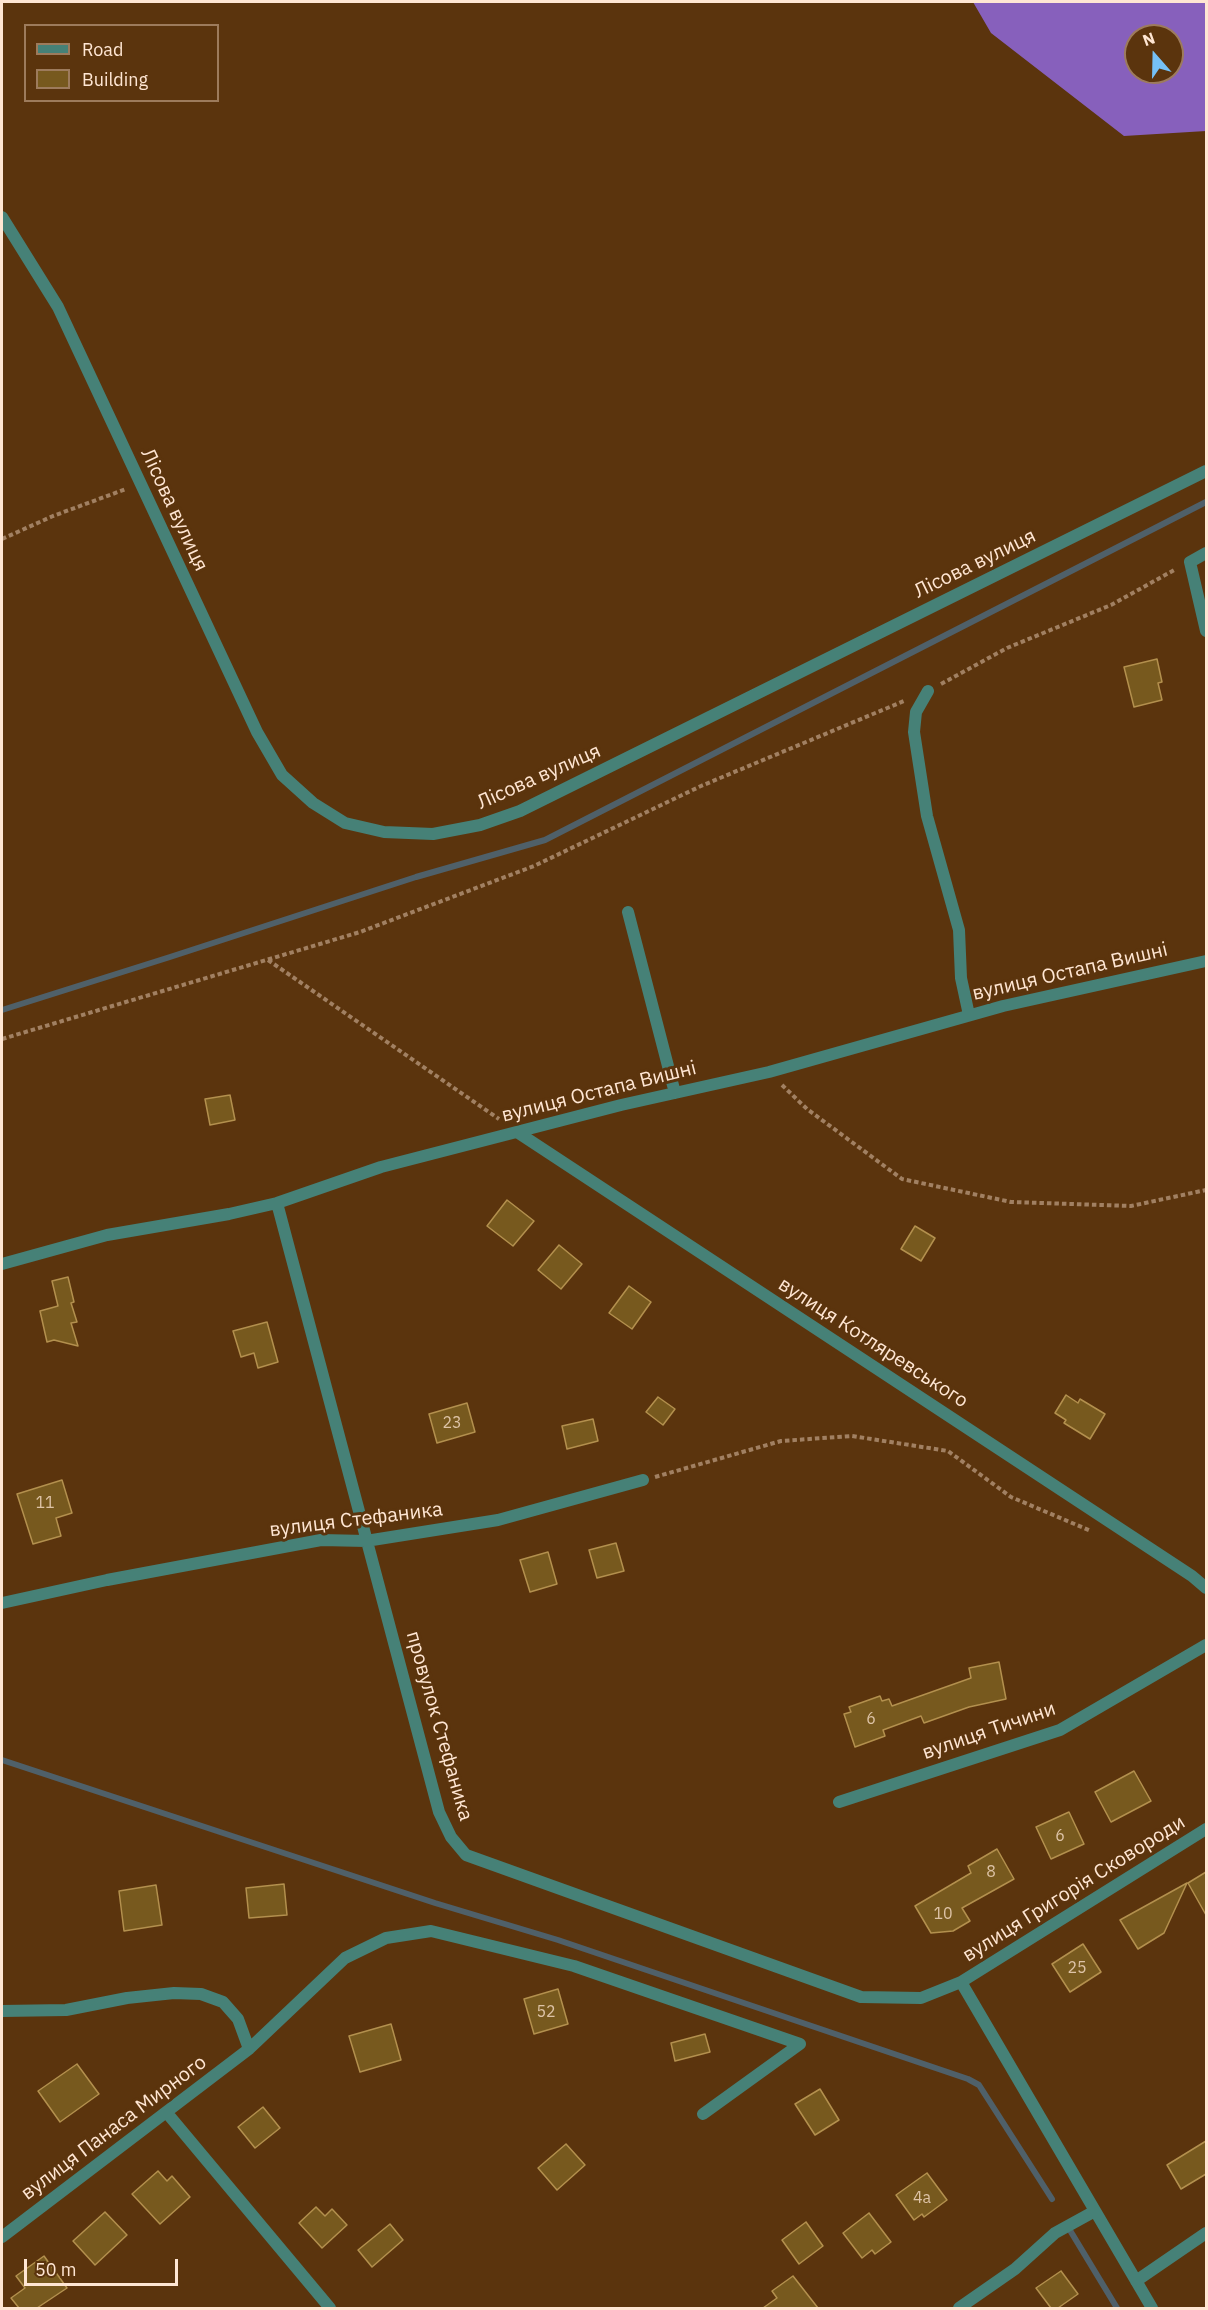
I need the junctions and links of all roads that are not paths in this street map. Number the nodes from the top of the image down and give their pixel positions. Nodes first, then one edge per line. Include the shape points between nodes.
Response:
1 (2, 217) edge
2 (1206, 471) edge
3 (1206, 554) edge
4 (1206, 631) edge
5 (928, 691) road end
6 (628, 912) dead end
7 (1206, 962) edge
8 (969, 1015) junction
9 (675, 1093) junction
10 (517, 1132) junction
11 (277, 1203) junction
12 (2, 1264) edge
13 (643, 1480) road end
14 (366, 1541) junction
15 (1206, 1588) edge
16 (2, 1604) edge
17 (1206, 1645) edge
18 (839, 1802) dead end
19 (1206, 1829) edge
20 (961, 1982) junction
21 (2, 2011) edge
22 (249, 2049) junction
23 (167, 2113) junction
24 (704, 2114) dead end
25 (1095, 2211) junction
26 (1206, 2233) edge
27 (2, 2237) edge
28 (1136, 2281) junction
29 (330, 2308) edge
30 (959, 2308) edge
31 (1152, 2308) edge

1 - 2 street, Лісова вулиця via 58,307 256,732 282,775 313,803 345,823 384,832 433,834 480,825 520,811
3 - 4 street via 1190,561
5 - 8 street via 916,712 914,732 927,816 959,930 961,978
6 - 9 street
7 - 8 street, вулиця Остапа Вишні
8 - 9 street, вулиця Остапа Вишні via 769,1072
9 - 10 street, вулиця Остапа Вишні
10 - 11 street, вулиця Остапа Вишні via 381,1167
10 - 15 street, вулиця Котляревського
11 - 12 street, вулиця Остапа Вишні via 107,1235
11 - 14 street, провулок Стефаника
13 - 14 street, вулиця Стефаника via 498,1520
14 - 16 street, вулиця Стефаника via 321,1540
14 - 20 street, провулок Стефаника via 440,1812 451,1837 466,1855 861,1997 921,1998
17 - 18 street, вулиця Тичини via 1060,1730
19 - 20 street, вулиця Григорія Сковороди
20 - 25 street
21 - 22 street via 66,2010 128,1998 201,1994 223,2002 238,2019
22 - 23 street, вулиця Панаса Мирного
22 - 24 street, вулиця Панаса Мирного via 345,1958 386,1938 431,1931 574,1966 800,2044
23 - 27 street, вулиця Панаса Мирного
23 - 29 street
25 - 28 street
25 - 30 street via 1055,2233 1015,2269
26 - 28 street
28 - 31 street

